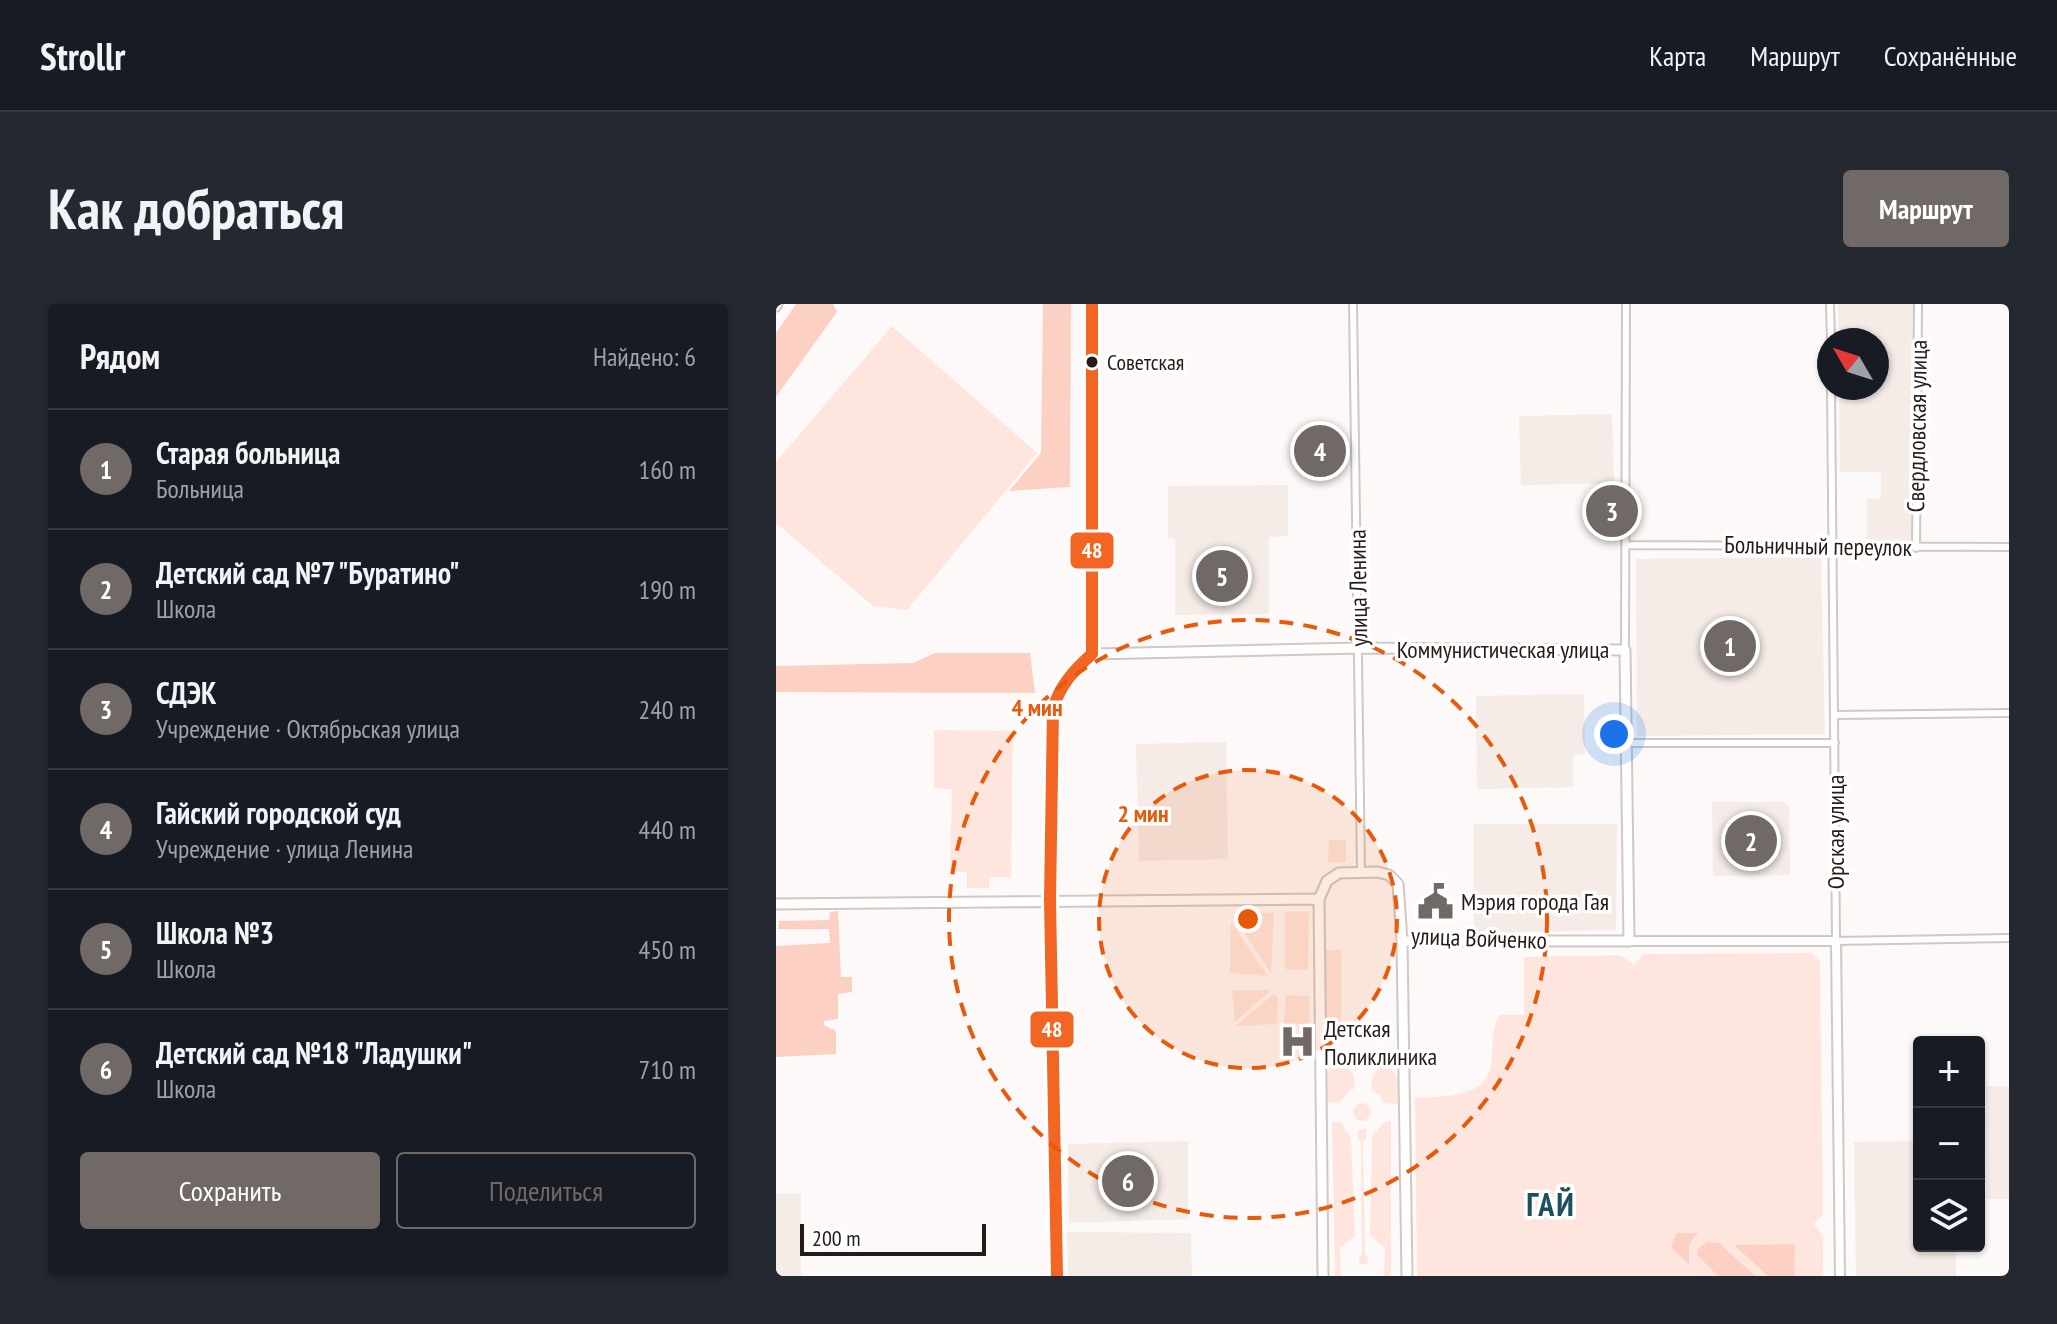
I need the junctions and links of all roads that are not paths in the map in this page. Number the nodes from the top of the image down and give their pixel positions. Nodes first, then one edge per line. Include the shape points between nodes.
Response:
1 (1092, 304) edge
2 (1353, 304) edge
3 (1626, 304) edge
4 (1830, 304) edge
5 (1918, 304) edge
6 (1831, 328) edge
7 (1831, 400) edge
8 (1627, 545) junction
9 (1833, 546) junction
10 (2009, 547) edge
11 (1916, 548) junction
12 (1359, 648) junction
13 (1625, 650) junction
14 (1092, 654) junction
15 (2009, 713) edge
16 (1835, 715) junction
17 (1628, 743) junction
18 (1835, 743) junction
19 (1361, 871) junction
20 (1319, 899) junction
21 (1050, 900) junction
22 (776, 904) edge
23 (2009, 938) edge
24 (1402, 941) junction
25 (1629, 941) junction
26 (1836, 941) junction
27 (1057, 1276) edge
28 (1323, 1276) edge
29 (1407, 1276) edge
30 (1840, 1276) edge

1 - 14 street
2 - 12 street, улица Ленина
3 - 8 street
4 - 6 street
5 - 11 street, Свердловская улица
7 - 9 street, Орская улица
8 - 9 street, Больничный переулок
8 - 13 street
9 - 11 street, Больничный переулок
9 - 16 street, Орская улица
10 - 11 street, Больничный переулок
12 - 13 main road, Коммунистическая улица
12 - 14 main road, Коммунистическая улица
12 - 19 street, улица Ленина
13 - 17 main road
14 - 21 main road via 1066,680 1053,709
15 - 16 street
16 - 18 street, Орская улица
17 - 18 street
17 - 25 main road
18 - 26 street, Орская улица
19 - 20 main road via 1333,876
19 - 24 main road, улица Войченко via 1385,873 1398,884
20 - 21 main road
20 - 28 main road
21 - 22 main road
21 - 27 main road
23 - 26 street, улица Войченко
24 - 25 main road, улица Войченко
24 - 29 main road
25 - 26 street, улица Войченко
26 - 30 street, Орская улица

